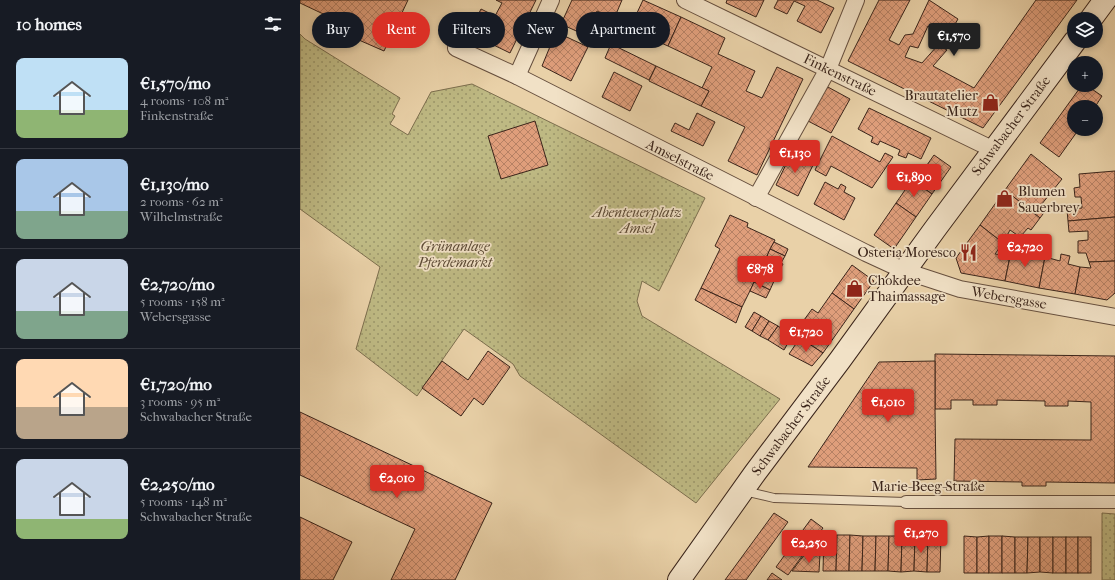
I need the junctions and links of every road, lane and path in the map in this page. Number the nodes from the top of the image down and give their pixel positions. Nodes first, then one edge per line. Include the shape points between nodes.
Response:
1 (551, 0) edge
2 (685, 0) edge
3 (856, 0) edge
4 (1105, 0) edge
5 (1096, 12) edge
6 (456, 48) dead end
7 (1070, 48) edge
8 (828, 69) junction
9 (517, 76) junction
10 (994, 150) junction
11 (756, 198) junction
12 (905, 271) junction
13 (1115, 317) edge
14 (742, 490) junction
15 (906, 502) joint
16 (1115, 502) edge
17 (679, 580) edge

1 - 9 street
2 - 8 street, Finkenstraße
3 - 8 street
4 - 5 main road
6 - 9 street, Amselstraße
7 - 10 main road, Schwabacher Straße
8 - 10 street, Finkenstraße
8 - 11 street
9 - 11 street, Amselstraße
10 - 12 main road, Schwabacher Straße
11 - 12 street, Amselstraße
12 - 13 street, Webersgasse via 960,289
12 - 14 main road, Schwabacher Straße
14 - 15 lane, Marie-Beeg-Straße via 774,498
14 - 17 main road, Schwabacher Straße
15 - 16 street, Marie-Beeg-Straße

